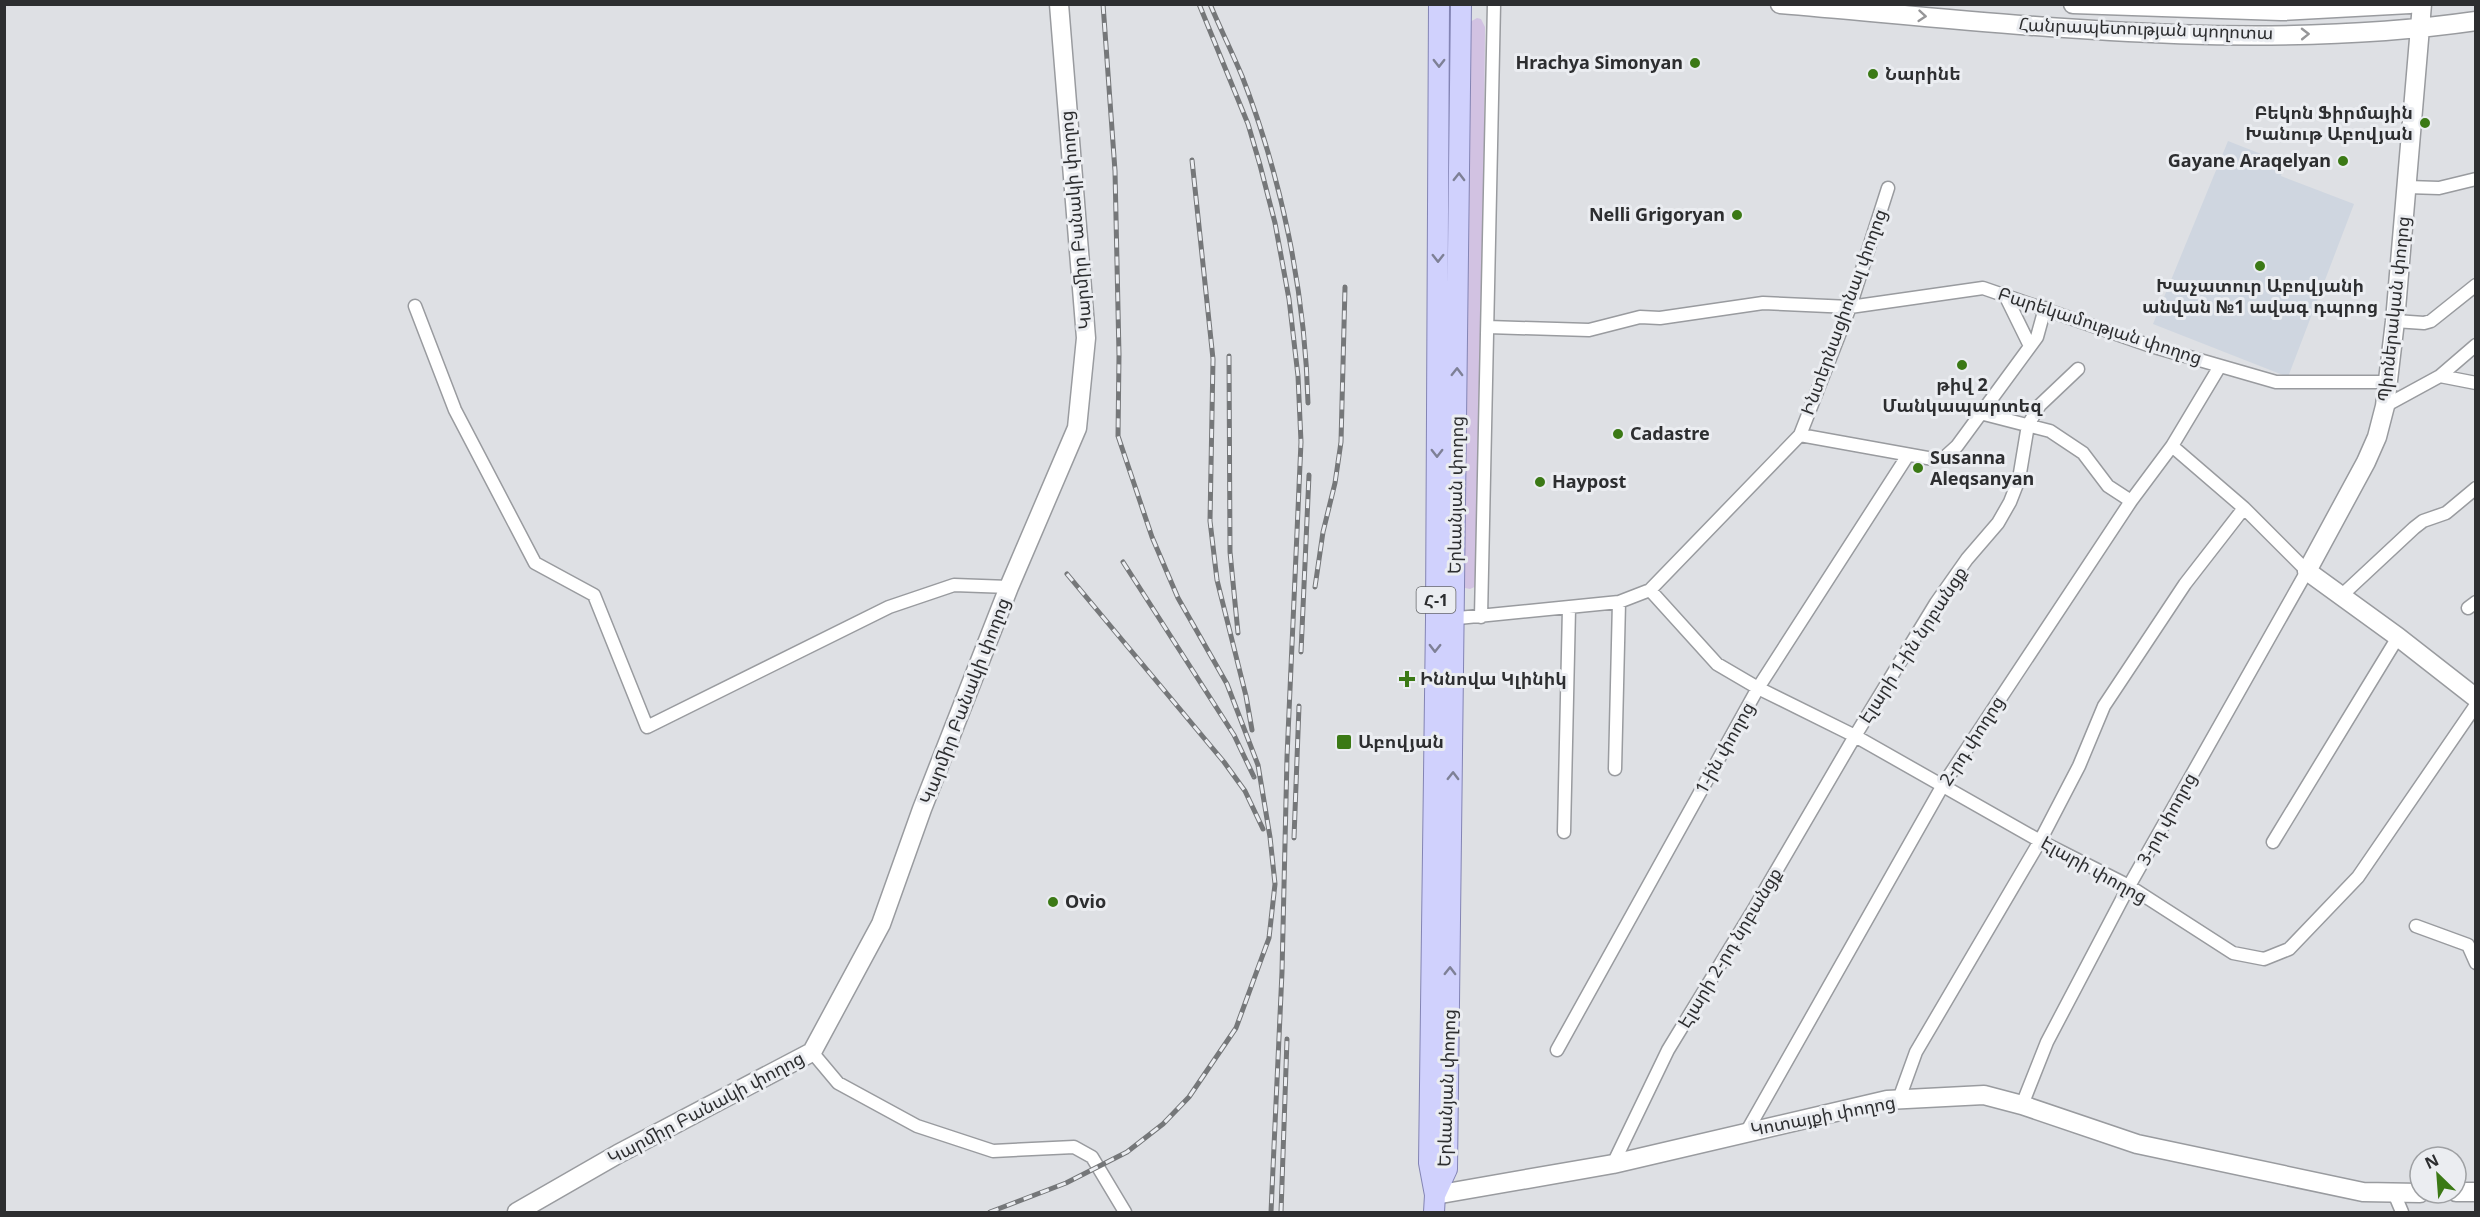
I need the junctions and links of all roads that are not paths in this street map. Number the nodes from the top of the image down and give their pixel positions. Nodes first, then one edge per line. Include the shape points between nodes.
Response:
1 (1059, 4) edge
2 (1439, 4) edge
3 (1461, 4) edge
4 (1494, 4) edge
5 (1780, 4) edge
6 (2073, 4) edge
7 (2410, 4) edge
8 (2422, 4) edge
9 (2475, 21) edge
10 (2420, 29) junction
11 (2475, 179) edge
12 (2407, 187) junction
13 (1888, 188) dead end
14 (2475, 285) edge
15 (2004, 293) junction
16 (415, 306) dead end
17 (1850, 307) junction
18 (2045, 308) junction
19 (2395, 321) junction
20 (1488, 327) junction
21 (2475, 345) edge
22 (2030, 346) junction
23 (2220, 366) junction
24 (2078, 369) dead end
25 (2440, 376) junction
26 (2388, 382) junction
27 (2475, 383) edge
28 (2385, 406) junction
29 (1980, 413) junction
30 (2028, 425) junction
31 (1800, 435) junction
32 (2172, 446) junction
33 (1908, 455) junction
34 (2475, 488) edge
35 (2131, 501) junction
36 (2244, 508) junction
37 (2307, 571) junction
38 (1009, 588) junction
39 (1650, 590) junction
40 (2341, 596) junction
41 (1619, 602) junction
42 (1569, 608) junction
43 (1481, 617) junction
44 (1445, 619) junction
45 (2398, 637) junction
46 (1758, 688) junction
47 (2475, 698) edge
48 (2475, 705) edge
49 (1854, 736) junction
50 (1615, 769) dead end
51 (1943, 785) junction
52 (1564, 832) dead end
53 (2040, 841) junction
54 (2273, 842) dead end
55 (2129, 886) junction
56 (2416, 926) dead end
57 (2475, 963) edge
58 (1557, 1050) dead end
59 (812, 1052) junction
60 (1899, 1100) junction
61 (2022, 1105) junction
62 (1747, 1131) junction
63 (1613, 1164) junction
64 (2408, 1192) edge
65 (2394, 1193) junction
66 (1434, 1204) edge
67 (517, 1212) edge
68 (1125, 1212) edge
69 (2402, 1212) edge

1 - 38 street, Կարմիր Բանակի փողոց via 1086,338 1077,428
2 -> 44 main road, Երևանյան փողոց / Հ-1
44 -> 3 main road, Երևանյան փողոց / Հ-1
4 - 20 street
5 -> 10 street, Հանրապետության պողոտա via 2102,31 2282,35
6 - 7 street, Հանրապետության պողոտա via 2281,11
8 - 10 street, Պիոներական փողոց
9 - 10 street, Հանրապետության պողոտա
10 - 12 street, Պիոներական փողոց
11 - 12 street via 2439,188
12 - 19 street, Պիոներական փողոց
13 - 17 street, Ինտերնացիոնալ փողոց
14 - 19 street via 2431,321
15 - 17 street, Բարեկամության փողոց via 1983,288
15 - 18 street, Բարեկամության փողոց
15 - 22 street
16 - 38 street via 455,410 536,563 594,595 647,727 889,607 954,585
17 - 20 street, Բարեկամության փողոց via 1763,303 1660,318 1640,317 1589,330
17 - 31 street, Ինտերնացիոնալ փողոց
18 - 22 street via 2043,323
18 - 23 street, Բարեկամության փողոց
19 - 26 street, Պիոներական փողոց
20 - 43 street
21 - 25 street
22 - 29 street
23 - 26 street, Բարեկամության փողոց via 2276,382
23 - 32 street, 2-րդ փողոց
24 - 30 street via 2040,405
25 - 27 street
25 - 28 street
26 - 28 street, Պիոներական փողոց
28 - 37 street, Պիոներական փողոց via 2366,462
29 - 30 street
29 - 33 street via 1946,456 1933,459
30 - 35 street via 2050,431 2083,453 2108,486
30 - 49 street, Էլարի 1-ին նրբանցք via 2019,479 2010,502 1936,603
31 - 33 street
31 - 39 street, Ինտերնացիոնալ փողոց
32 - 35 street, 2-րդ փողոց
32 - 36 street
33 - 46 street, 1-ին փողոց
34 - 40 street via 2446,513 2414,528
35 - 51 street, 2-րդ փողոց
36 - 37 street
36 - 53 street via 2185,584 2104,706 2079,766
37 - 40 street
37 - 55 street, 3-րդ փողոց
38 - 59 street, Կարմիր Բանակի փողոց via 881,924
39 - 41 street, Ինտերնացիոնալ փողոց
39 - 46 street, Էլարի փողոց via 1717,664
40 - 45 street
41 - 42 street, Ինտերնացիոնալ փողոց
41 - 50 street
42 - 43 street, Ինտերնացիոնալ փողոց
42 - 52 street
43 - 44 street, Ինտերնացիոնալ փողոց
44 - 66 main road, Երևանյան փողոց / Հ-1 via 1429,1163
45 - 47 street
45 - 54 street
46 - 49 street, Էլարի փողոց
46 - 58 street, 1-ին փողոց
48 - 55 street, Էլարի փողոց via 2358,877 2289,949 2264,959 2233,953
49 - 51 street, Էլարի փողոց
49 - 63 street, Էլարի 2-րդ նրբանցք via 1668,1050
51 - 53 street, Էլարի փողոց
51 - 62 street, 2-րդ փողոց
53 - 55 street, Էլարի փողոց
53 - 60 street via 1916,1052
55 - 61 street, 3-րդ փողոց via 2047,1042
56 - 57 street via 2468,945
59 - 67 street, Կարմիր Բանակի փողոց
59 - 68 street via 838,1083 916,1126 993,1151 1074,1147 1092,1157
60 - 61 street, Կոտայքի փողոց via 1984,1095
60 - 62 street, Կոտայքի փողոց
61 - 65 street, Կոտայքի փողոց via 2137,1144 2363,1192
62 - 63 street, Կոտայքի փողոց
63 - 66 street, Կոտայքի փողոց
64 - 65 street, Կոտայքի փողոց
65 - 69 street

